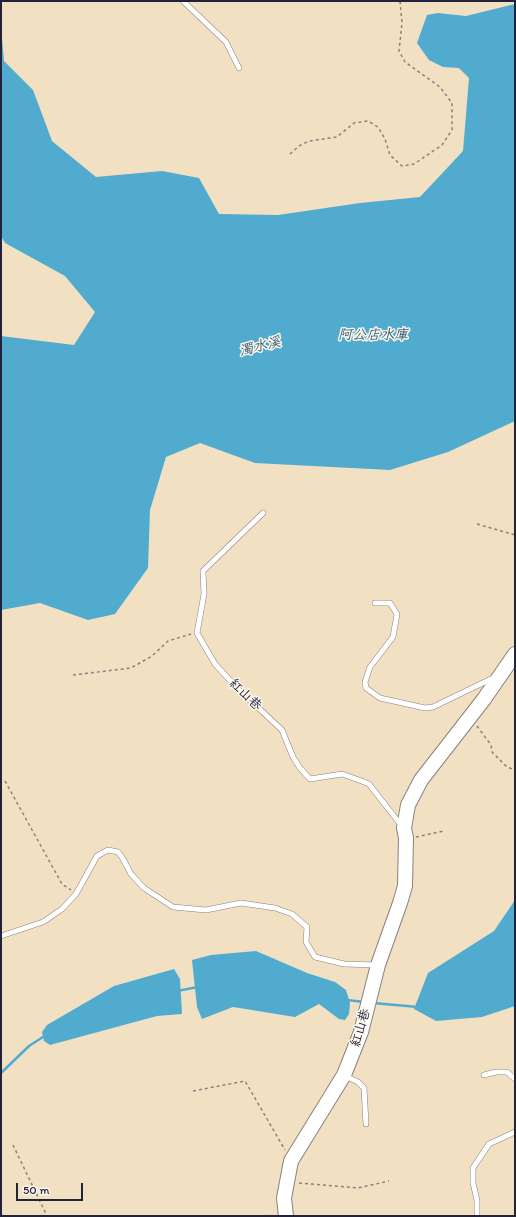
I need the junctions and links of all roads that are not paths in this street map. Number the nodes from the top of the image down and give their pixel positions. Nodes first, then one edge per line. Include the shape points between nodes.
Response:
1 (183, 1) edge
2 (239, 68) dead end
3 (263, 513) dead end
4 (375, 603) dead end
5 (515, 654) edge
6 (503, 673) junction
7 (405, 833) junction
8 (1, 936) edge
9 (378, 965) junction
10 (344, 1075) junction
11 (484, 1075) dead end
12 (515, 1079) edge
13 (366, 1124) dead end
14 (515, 1132) edge
15 (286, 1216) edge
16 (477, 1216) edge

1 - 2 lane via 226,42
3 - 7 lane, 紅山巷 via 203,571 204,594 197,633 215,664 282,730 293,757 310,779 342,774 369,784
4 - 6 lane via 390,604 397,614 394,637 370,667 365,682 366,688 380,698 425,708 433,707
5 - 6 street, 紅山巷
6 - 7 street, 紅山巷 via 421,780 408,805
7 - 9 street, 紅山巷 via 405,886
8 - 9 lane via 43,922 62,910 76,894 97,856 113,850 122,856 131,874 144,888 173,907 195,911 241,903 275,908 292,914 306,927 306,942 315,957 344,964
9 - 10 street, 紅山巷 via 361,1032
10 - 13 lane via 364,1088
10 - 15 street, 紅山巷 via 291,1161 285,1183
11 - 12 lane via 507,1072
14 - 16 lane via 489,1144 473,1168

